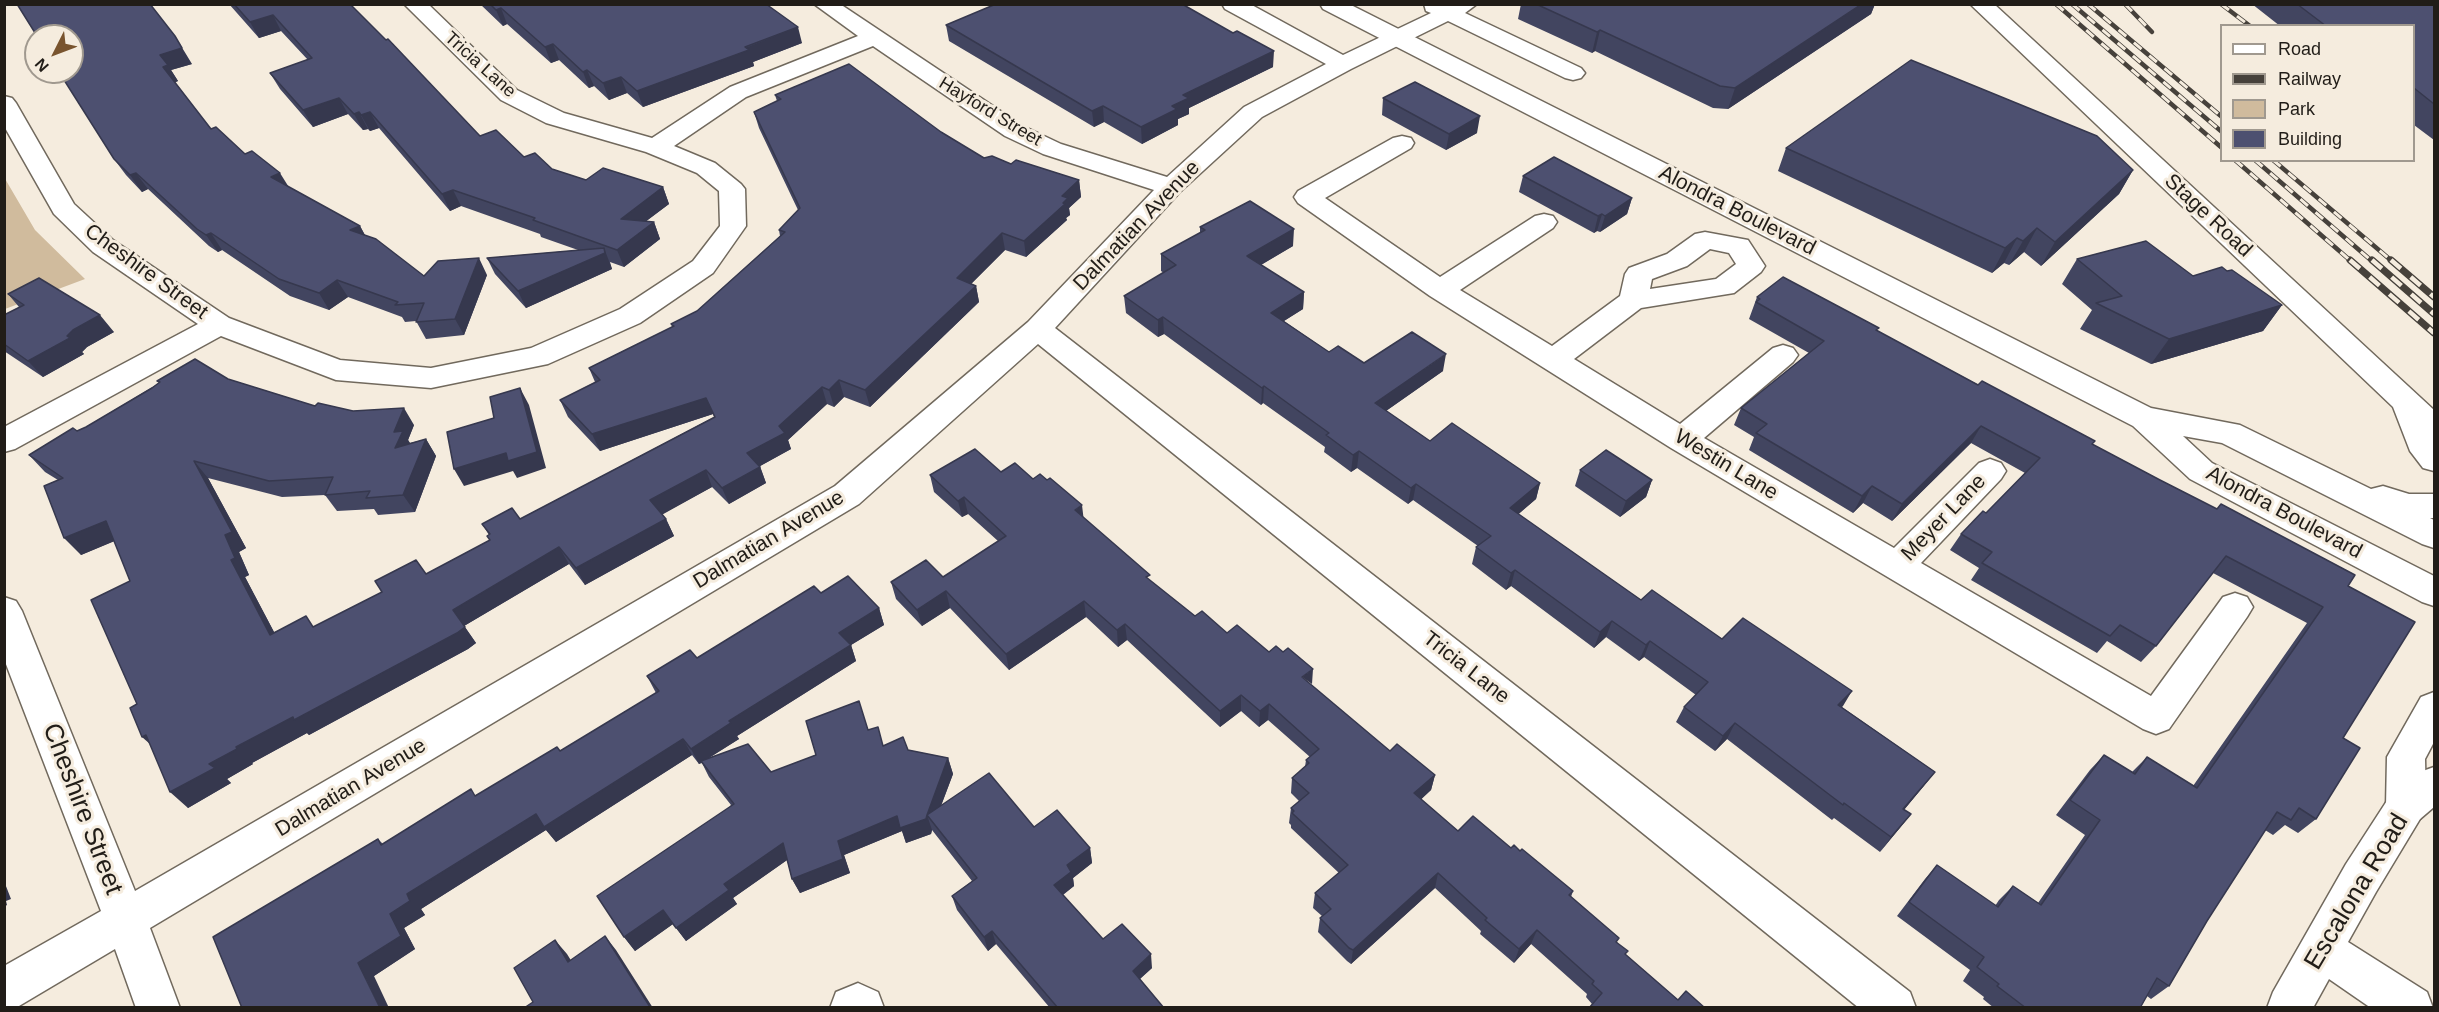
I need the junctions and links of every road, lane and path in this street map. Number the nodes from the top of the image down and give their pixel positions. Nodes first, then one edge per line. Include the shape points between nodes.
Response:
1 (415, 4) edge
2 (825, 4) edge
3 (1233, 4) edge
4 (1331, 4) edge
5 (1981, 4) edge
6 (1449, 7) edge
7 (873, 38) junction
8 (1396, 38) junction
9 (1343, 64) junction
10 (1574, 73) dead end
11 (4, 103) edge
12 (1402, 143) dead end
13 (655, 147) junction
14 (1171, 187) junction
15 (1544, 222) dead end
16 (1766, 226) junction
17 (1738, 246) junction
18 (1440, 290) junction
19 (1633, 300) junction
20 (219, 326) junction
21 (1038, 329) junction
22 (1783, 356) dead end
23 (1553, 360) junction
24 (2403, 399) junction
25 (2144, 418) junction
26 (2434, 428) edge
27 (1682, 440) junction
28 (4, 441) edge
29 (2434, 460) edge
30 (1990, 471) dead end
31 (2327, 482) junction
32 (2434, 506) edge
33 (2434, 535) edge
34 (1897, 566) junction
35 (2434, 592) edge
36 (2235, 606) dead end
37 (4, 611) edge
38 (2434, 708) edge
39 (2420, 795) edge
40 (126, 921) junction
41 (2322, 950) junction
42 (4, 991) edge
43 (158, 1008) edge
44 (852, 1008) edge
45 (862, 1008) edge
46 (1894, 1008) edge
47 (2289, 1008) edge
48 (2411, 1008) edge

1 - 13 street, Tricia Lane via 508,95 555,118
2 - 7 street, Hayford Street
3 - 9 street
4 - 8 street, Alondra Boulevard
5 - 24 street, Stage Road
6 - 8 street, Dalmatian Avenue
6 - 10 street
7 - 13 street via 738,92
7 - 14 street, Hayford Street via 1014,131 1052,149
8 - 9 street, Dalmatian Avenue
8 - 16 street, Alondra Boulevard
9 - 14 street, Dalmatian Avenue via 1252,112
11 - 20 street, Cheshire Street via 63,208 103,246
12 - 18 street, Westin Lane via 1306,197
13 - 20 street, Tricia Lane via 706,168 732,189 733,226 704,267 630,316 538,357 431,378 336,370
14 - 21 street, Dalmatian Avenue
15 - 18 street
16 - 17 street
16 - 25 street, Alondra Boulevard
17 - 19 street via 1705,240 1677,260 1639,273
17 - 19 street via 1751,266 1724,287
18 - 23 street, Westin Lane
19 - 23 street
20 - 28 street, Cheshire Street
21 - 40 street, Dalmatian Avenue via 847,495
21 - 46 street, Tricia Lane
22 - 27 street
23 - 27 street, Westin Lane
24 - 26 street, Stage Road
24 - 29 street via 2421,443
25 - 31 street, Alondra Boulevard via 2229,433
25 - 35 street, Alondra Boulevard via 2201,471
27 - 34 street, Westin Lane
30 - 34 street, Meyer Lane
31 - 32 street via 2409,506
31 - 33 street, Alondra Boulevard
34 - 36 street, Westin Lane via 2156,718
37 - 40 street, Cheshire Street
38 - 39 street via 2406,757
39 - 41 street, Escalona Road via 2361,878
40 - 42 street, Dalmatian Avenue
40 - 43 street, Cheshire Street
41 - 47 street, Escalona Road
41 - 48 street
44 - 45 street

